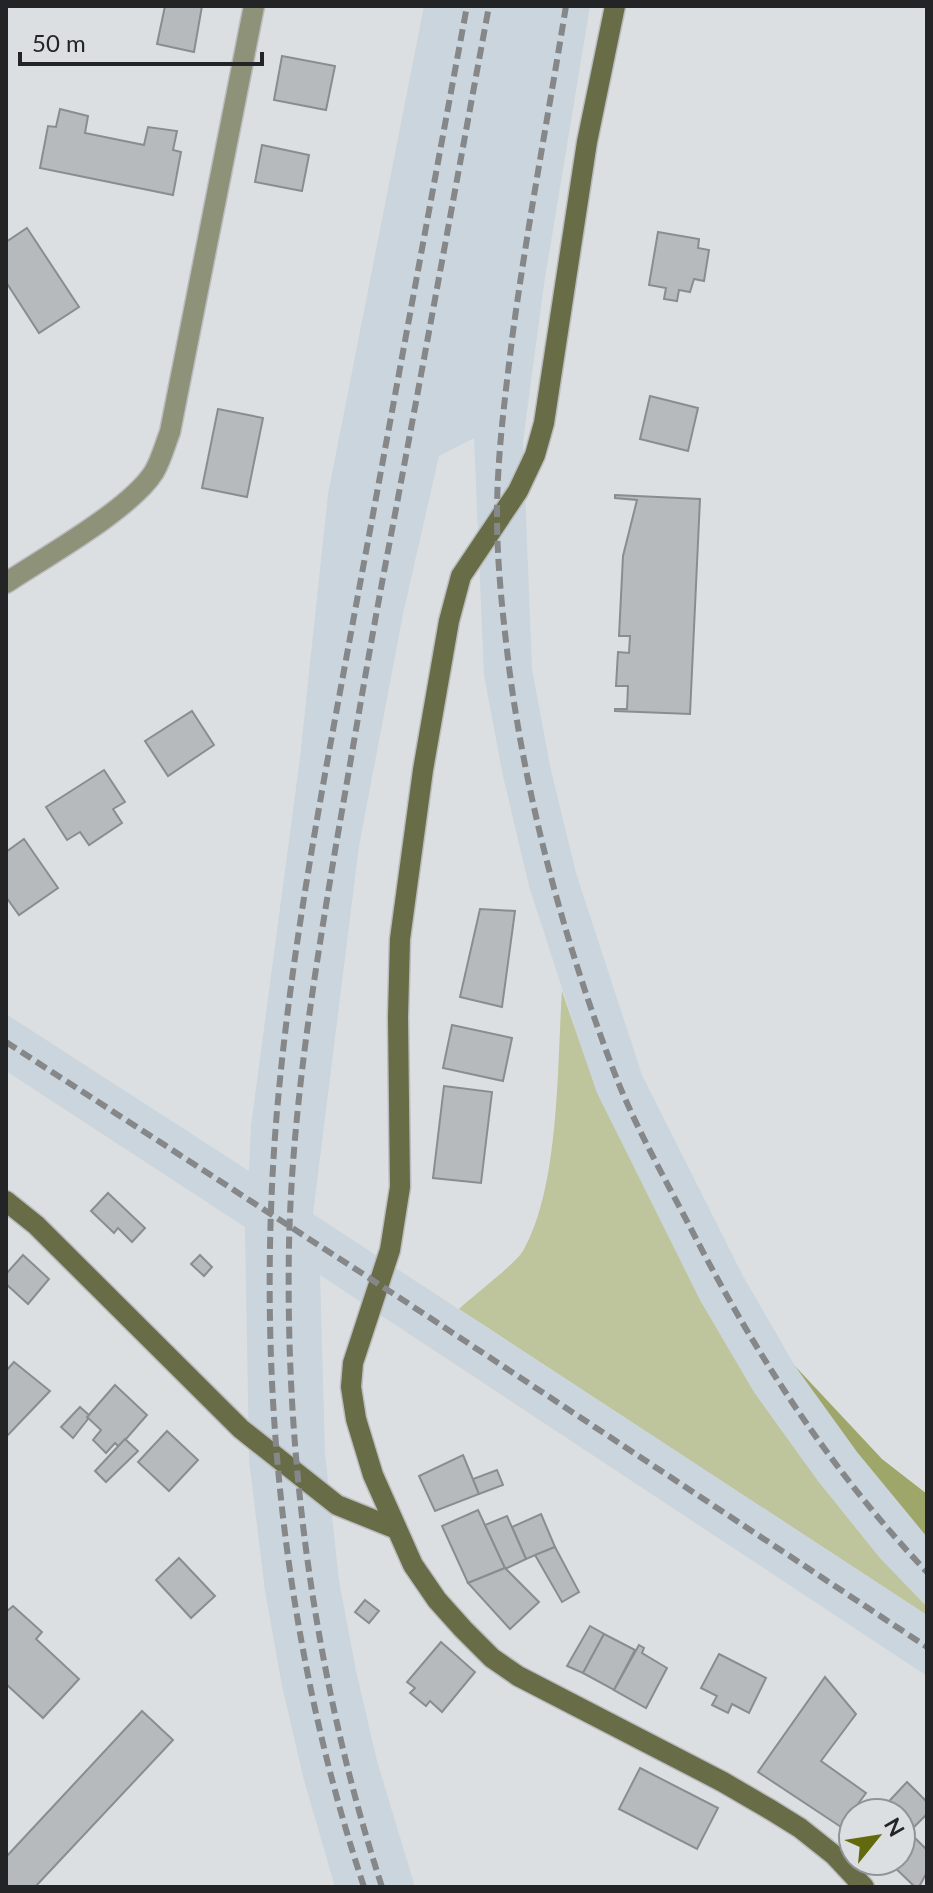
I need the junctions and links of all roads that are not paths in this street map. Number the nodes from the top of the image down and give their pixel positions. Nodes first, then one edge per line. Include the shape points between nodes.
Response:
1 (254, 6) edge
2 (615, 6) edge
3 (6, 583) edge
4 (6, 1201) edge
5 (394, 1528) junction
6 (864, 1887) edge

1 - 3 street via 170,432 155,471 113,512
2 - 5 main road via 587,142 544,423 518,491 461,576 423,770 400,939 400,1187 390,1250 353,1363 351,1387 373,1475
4 - 5 main road via 241,1429 337,1505
5 - 6 main road via 437,1600 492,1658 780,1816 834,1855

